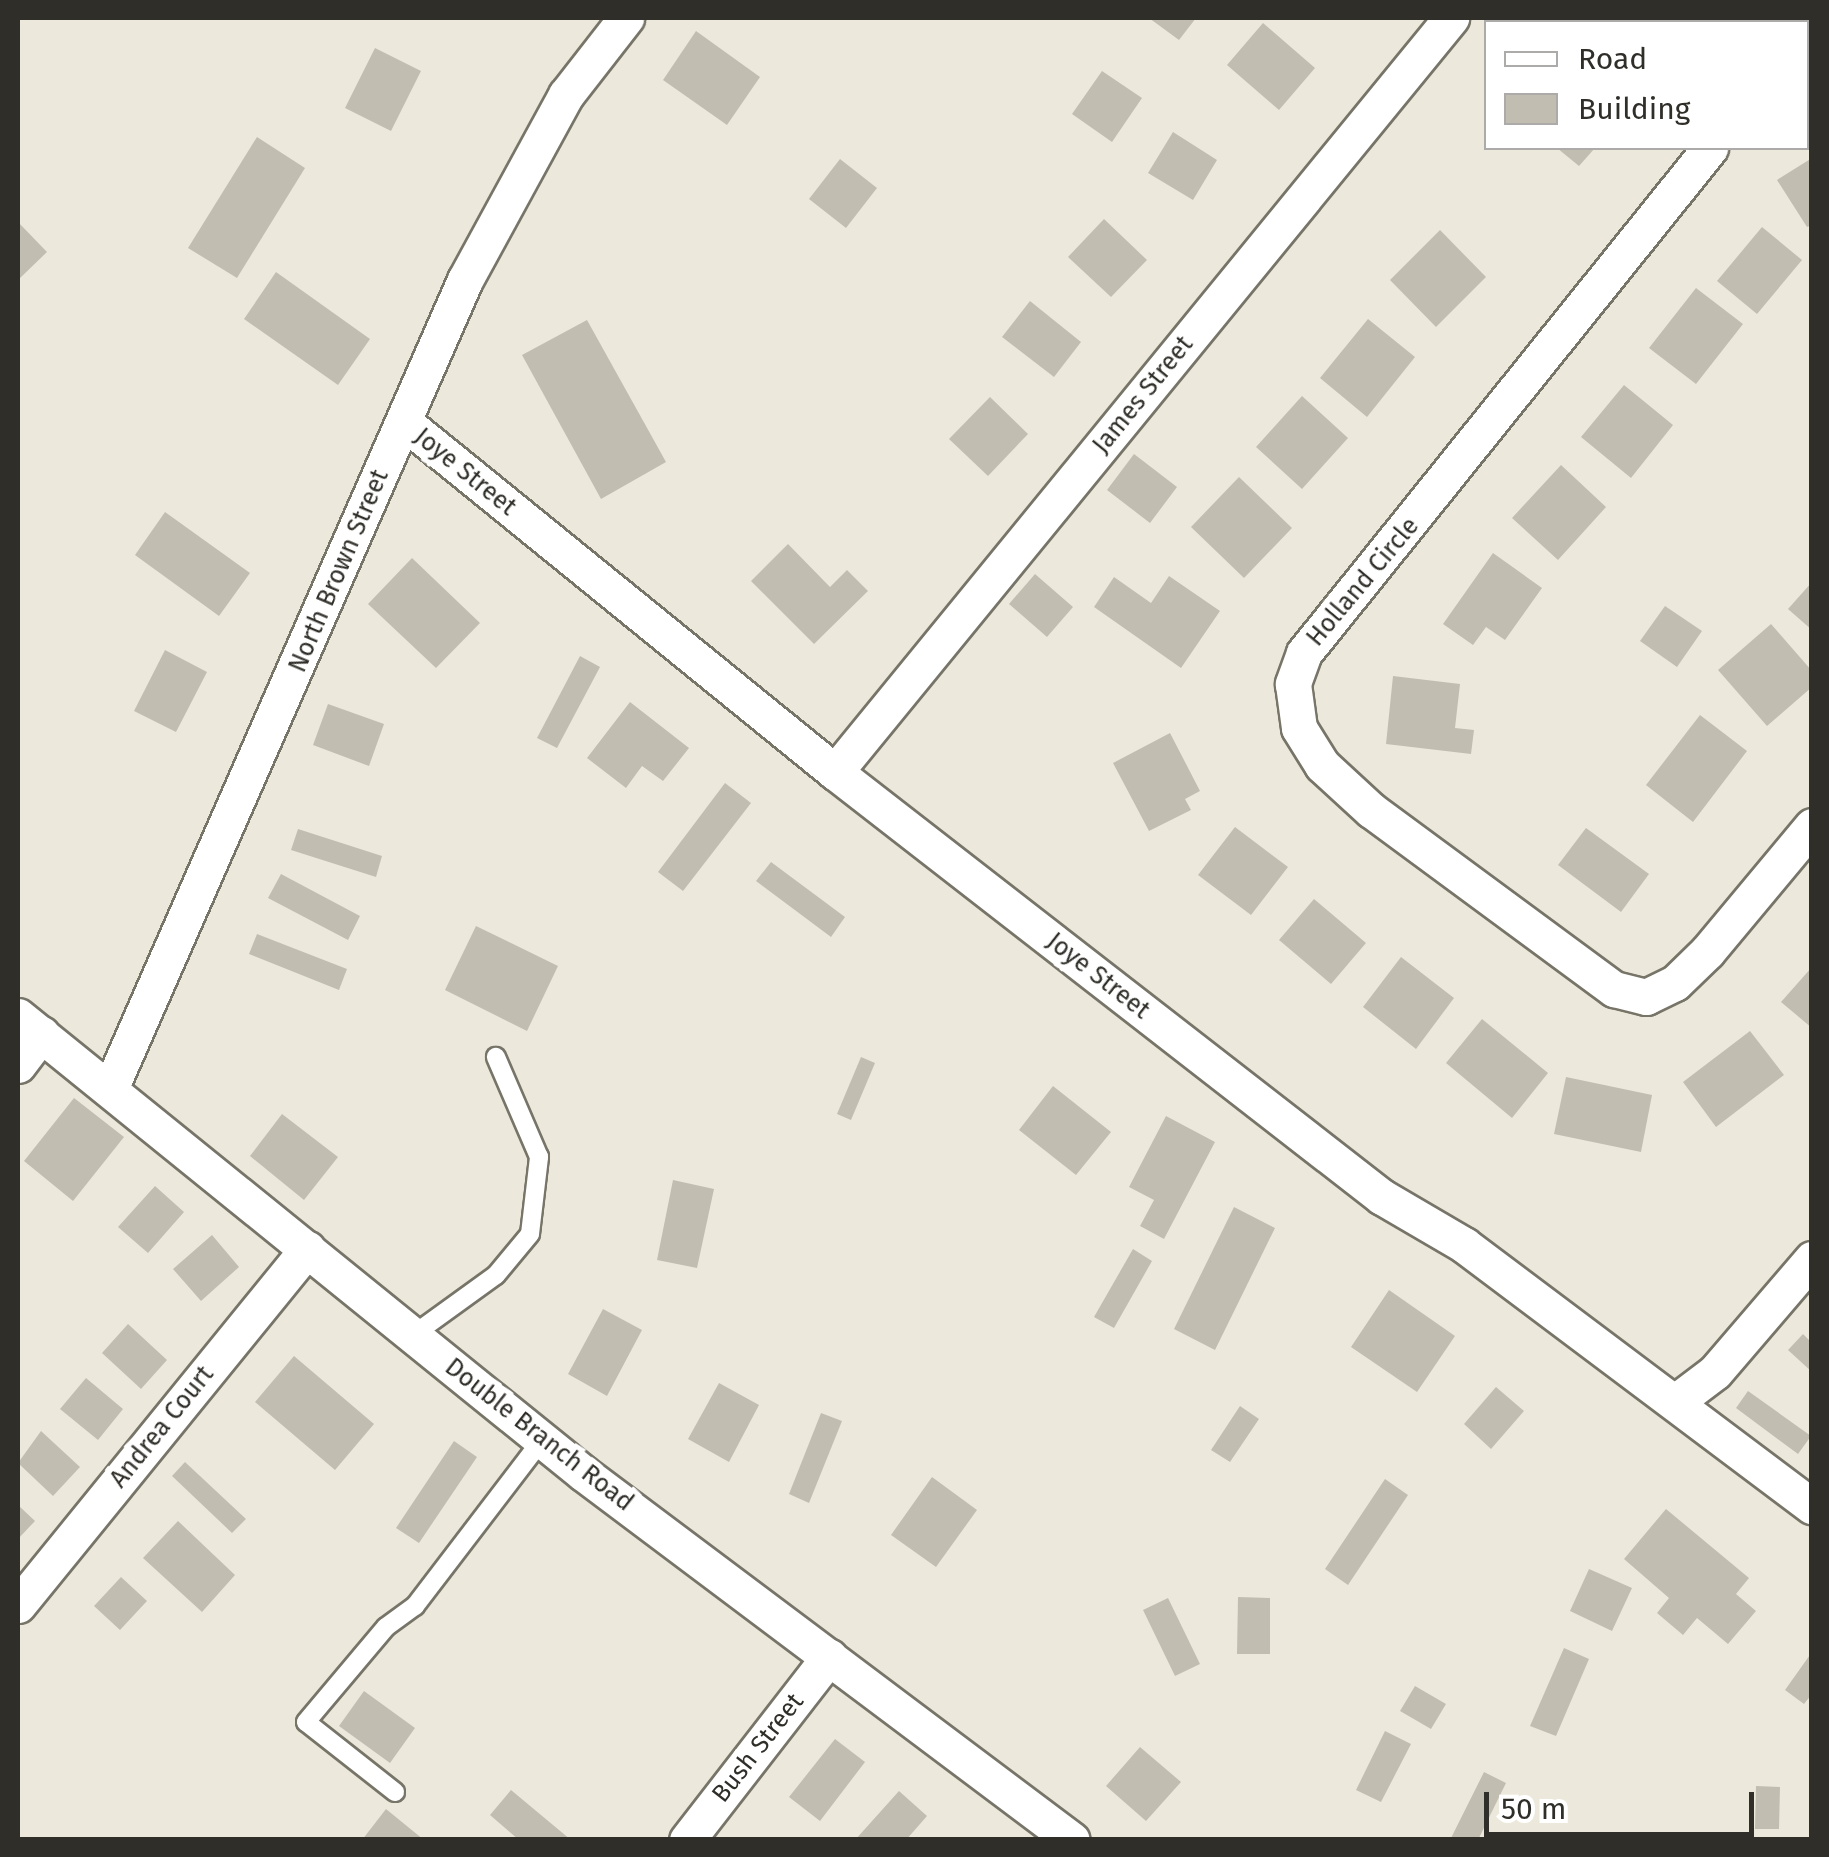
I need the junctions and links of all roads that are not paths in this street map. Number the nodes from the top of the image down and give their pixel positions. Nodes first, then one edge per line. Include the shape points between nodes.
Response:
1 (626, 18) edge
2 (1451, 18) edge
3 (1708, 150) edge
4 (404, 422) junction
5 (835, 772) junction
6 (1812, 826) edge
7 (29, 1025) edge
8 (496, 1057) dead end
9 (18, 1065) edge
10 (110, 1089) junction
11 (307, 1250) junction
12 (1812, 1259) edge
13 (412, 1335) junction
14 (1678, 1400) junction
15 (542, 1440) junction
16 (1812, 1506) edge
17 (18, 1605) edge
18 (829, 1658) junction
19 (395, 1792) dead end
20 (687, 1840) edge
21 (1072, 1840) edge

1 - 4 street, North Brown Street via 566,95 521,172
2 - 5 street, James Street
3 - 6 street, Holland Circle via 1304,653 1293,684 1299,728 1322,765 1371,810 1614,989 1646,998 1675,983 1707,952
4 - 5 street, Joye Street
4 - 10 street, North Brown Street
5 - 14 street, Joye Street via 1382,1197 1464,1245
7 - 9 street
7 - 10 street, Double Branch Road
8 - 13 lane via 539,1157 530,1234 496,1275
10 - 11 street, Double Branch Road
11 - 13 street, Double Branch Road
11 - 17 street, Andrea Court
12 - 14 street via 1728,1358
13 - 15 street, Double Branch Road
14 - 16 street, Joye Street
15 - 18 street, Double Branch Road
15 - 19 lane via 415,1606 386,1627 306,1722
18 - 20 street, Bush Street
18 - 21 street, Double Branch Road

